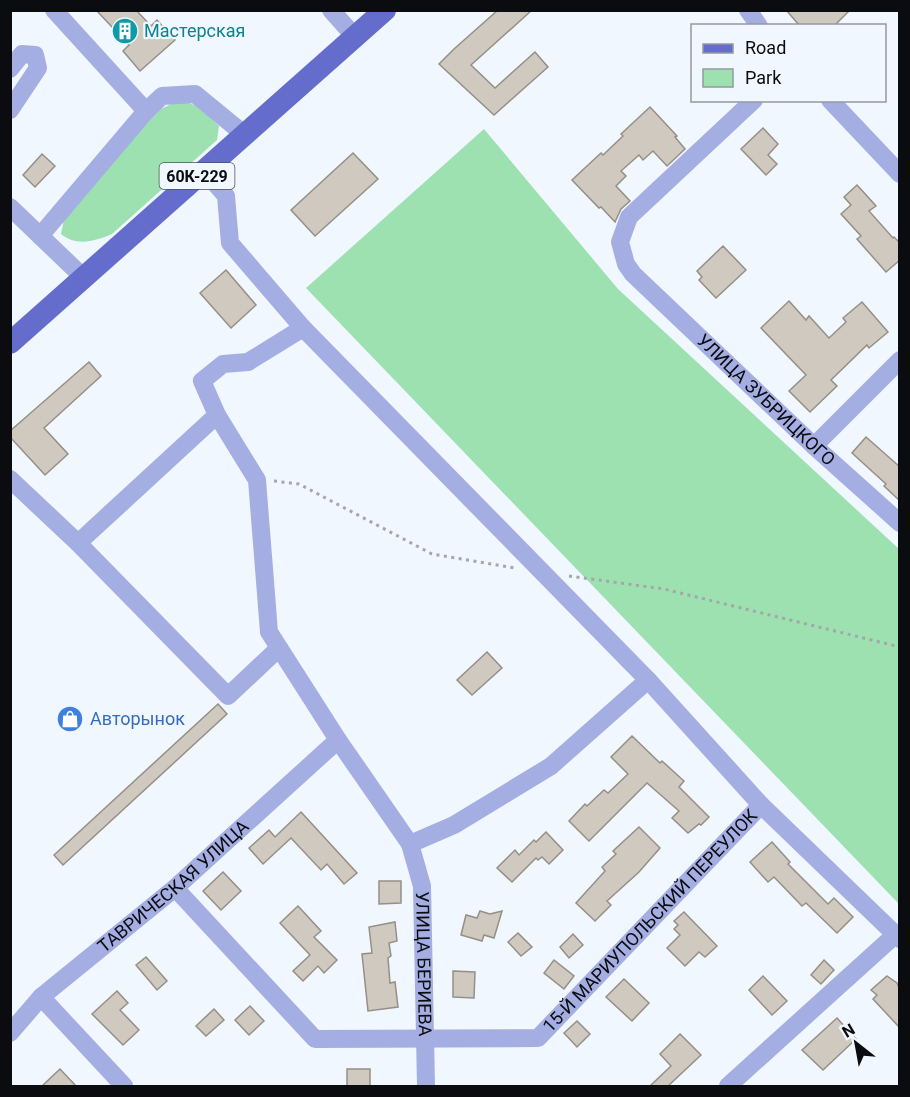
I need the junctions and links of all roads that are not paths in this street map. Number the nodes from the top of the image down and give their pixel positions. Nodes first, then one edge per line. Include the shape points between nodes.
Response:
1 (54, 10) edge
2 (331, 10) edge
3 (385, 10) edge
4 (748, 10) edge
5 (758, 24) edge
6 (355, 37) junction
7 (10, 69) edge
8 (752, 102) edge
9 (832, 102) edge
10 (10, 110) edge
11 (146, 111) junction
12 (244, 135) junction
13 (204, 170) junction
14 (900, 174) edge
15 (14, 216) edge
16 (40, 236) junction
17 (83, 277) junction
18 (303, 328) junction
19 (10, 343) edge
20 (900, 360) edge
21 (217, 415) junction
22 (814, 446) junction
23 (10, 479) edge
24 (900, 523) edge
25 (78, 543) junction
26 (279, 648) junction
27 (648, 680) junction
28 (338, 740) junction
29 (761, 806) junction
30 (410, 844) junction
31 (175, 888) junction
32 (897, 937) edge
33 (42, 997) junction
34 (10, 1033) edge
35 (426, 1039) junction
36 (124, 1086) edge
37 (426, 1086) edge
38 (728, 1086) edge

1 - 11 street
2 - 6 street
3 - 6 main road, 60К-229
4 - 5 street
6 - 12 main road, 60К-229
7 - 10 street via 22,54 35,55 38,68
8 - 22 street, УЛИЦА ЗУБРИЦКОГО via 628,217 620,242 633,274
9 - 14 street
11 - 12 street via 162,96 195,94
11 - 16 street
12 - 13 main road, 60К-229
13 - 17 main road, 60К-229
13 - 18 street via 226,196 230,243
15 - 16 street
16 - 17 street
17 - 19 main road, 60К-229
18 - 21 street via 248,362 223,364 202,381
18 - 27 street
20 - 22 street
21 - 25 street
21 - 26 street, УЛИЦА БЕРИЕВА via 257,480 269,632
22 - 24 street, УЛИЦА ЗУБРИЦКОГО
23 - 25 street
25 - 26 street via 228,696
26 - 28 street, УЛИЦА БЕРИЕВА
27 - 29 street
27 - 30 street via 551,766 454,825
28 - 30 street, УЛИЦА БЕРИЕВА
28 - 31 street, ТАВРИЧЕСКАЯ УЛИЦА
29 - 32 street
29 - 35 street, 15-Й МАРИУПОЛЬСКИЙ ПЕРЕУЛОК via 538,1038
30 - 35 street, УЛИЦА БЕРИЕВА via 422,886
31 - 33 street, ТАВРИЧЕСКАЯ УЛИЦА
31 - 35 street, 15-Й МАРИУПОЛЬСКИЙ ПЕРЕУЛОК via 315,1039
32 - 38 street
33 - 34 street, ТАВРИЧЕСКАЯ УЛИЦА
33 - 36 street
35 - 37 street, УЛИЦА БЕРИЕВА

